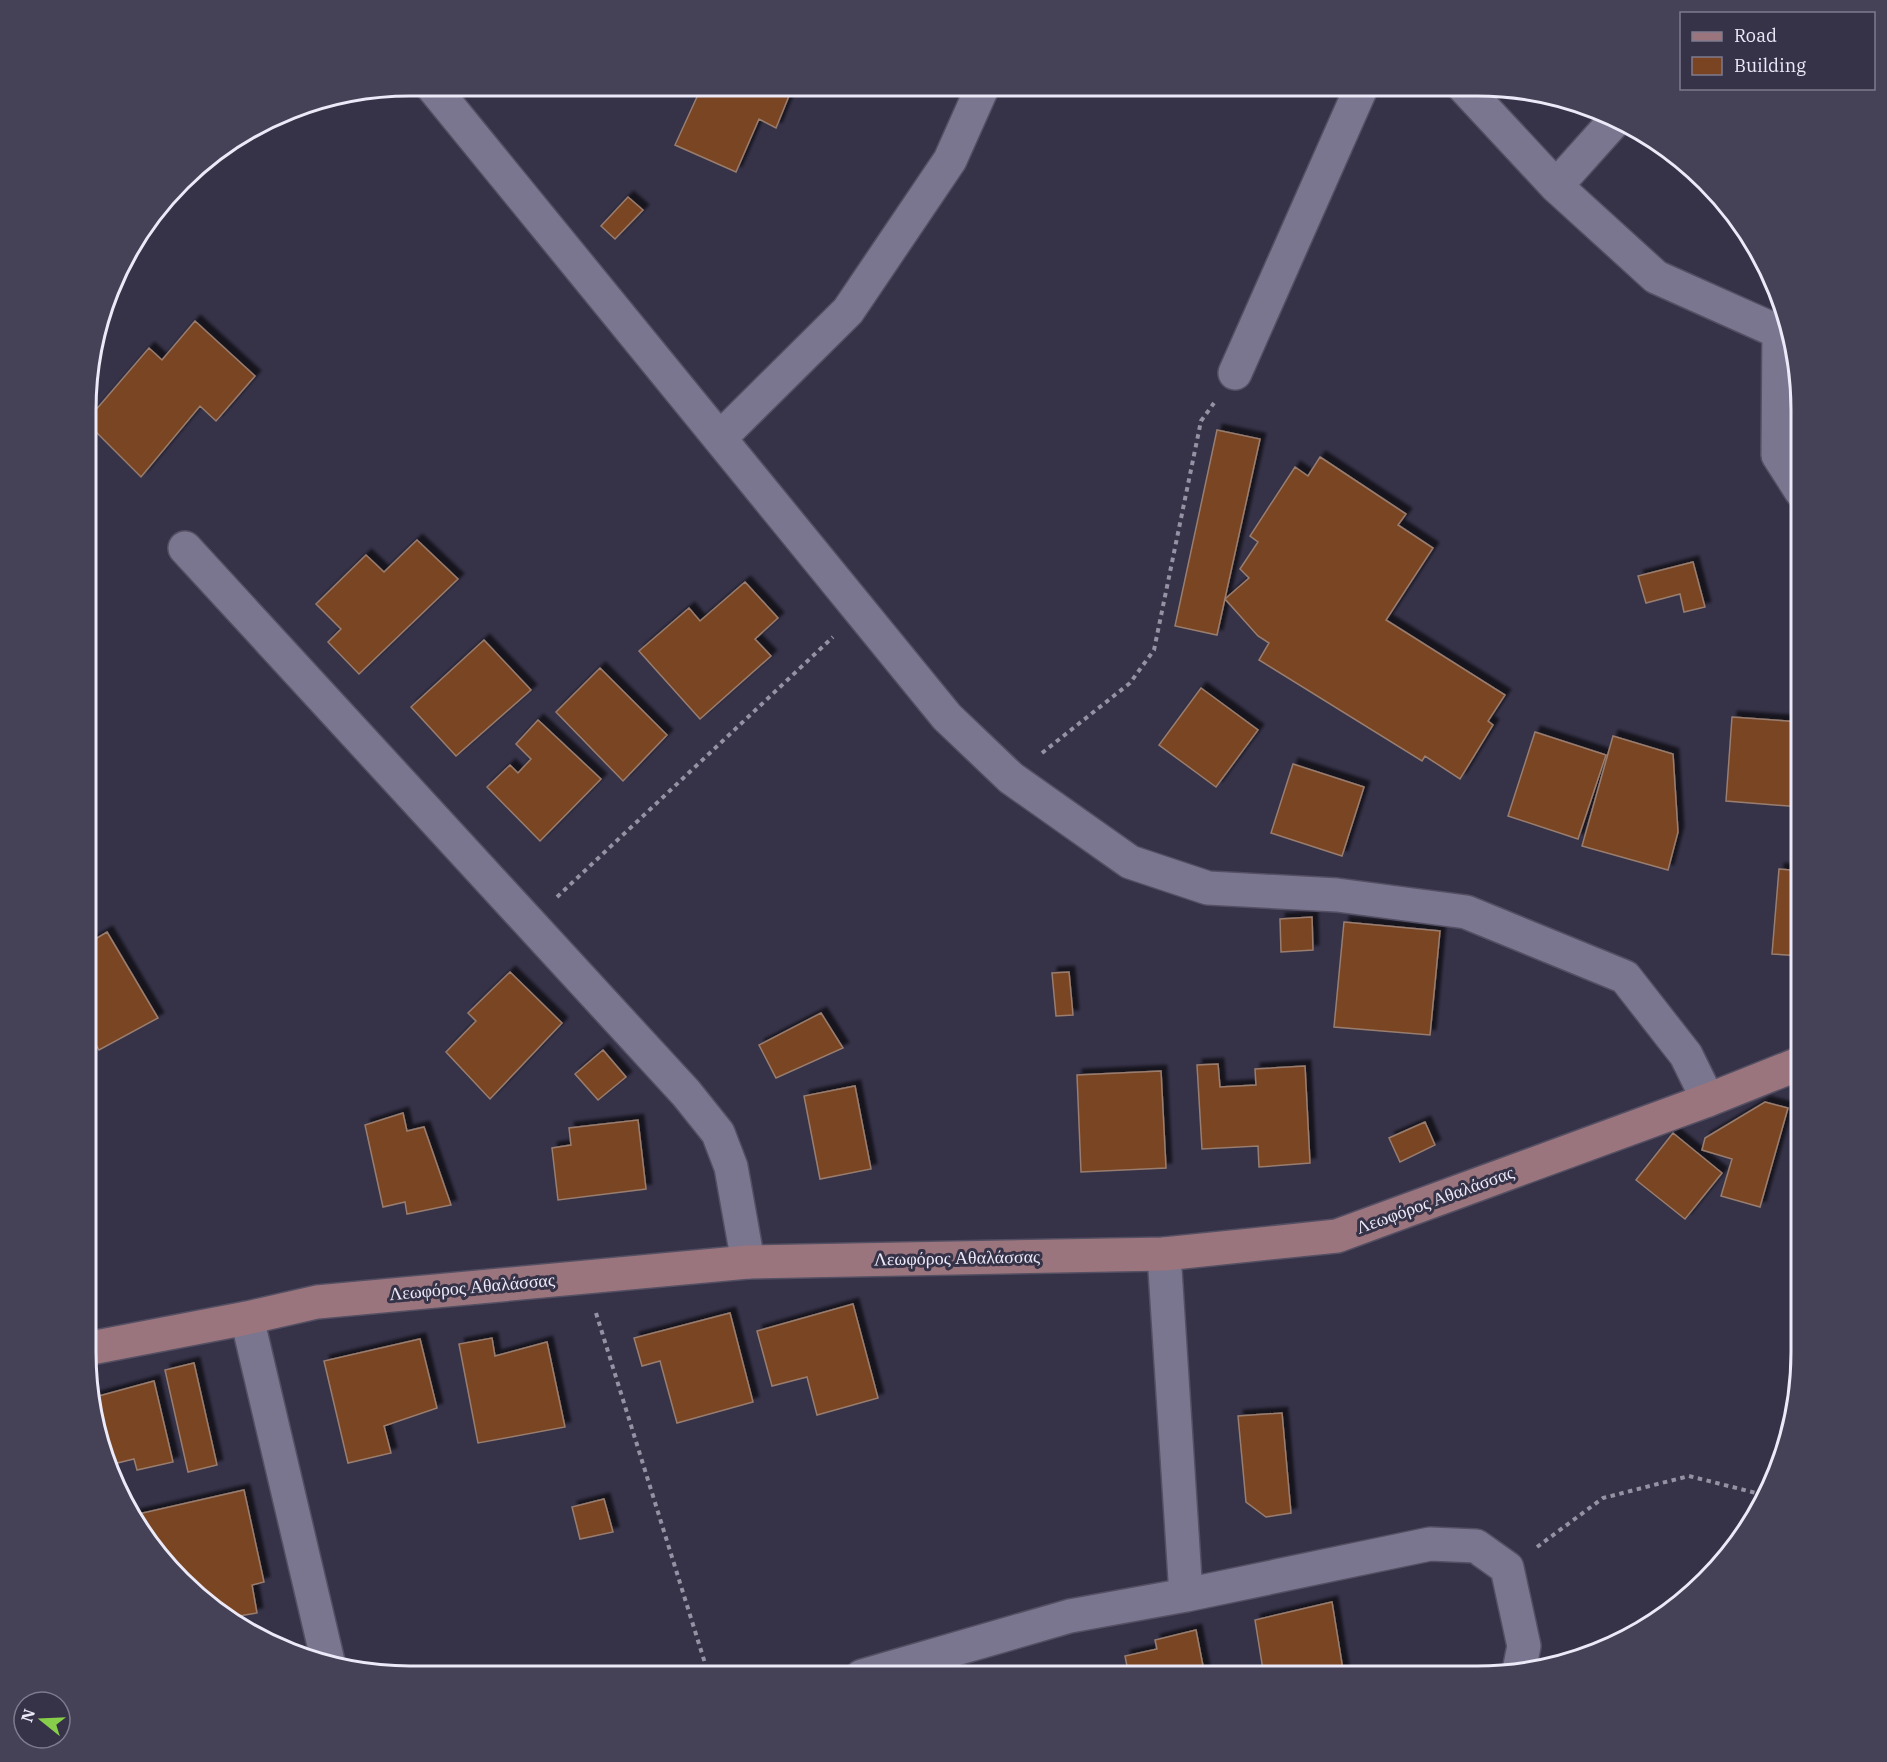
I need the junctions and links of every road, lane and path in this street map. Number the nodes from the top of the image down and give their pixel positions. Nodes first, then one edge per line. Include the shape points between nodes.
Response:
1 (440, 96) edge
2 (979, 96) edge
3 (1358, 96) edge
4 (1472, 96) edge
5 (1610, 126) edge
6 (1556, 186) junction
7 (1781, 332) edge
8 (1784, 343) edge
9 (1235, 373) joint
10 (720, 438) junction
11 (1791, 475) edge
12 (185, 548) dead end
13 (860, 611) junction
14 (1011, 778) junction
15 (530, 923) junction
16 (1791, 1067) edge
17 (1708, 1100) junction
18 (1164, 1254) junction
19 (748, 1262) junction
20 (585, 1276) junction
21 (247, 1318) junction
22 (96, 1346) edge
23 (1758, 1493) edge
24 (1508, 1568) junction
25 (1186, 1595) junction
26 (326, 1654) edge
27 (1521, 1663) edge
28 (706, 1666) edge
29 (897, 1666) edge

1 - 10 street
2 - 10 street via 950,160 848,311
3 - 9 street
4 - 6 street
5 - 6 street
6 - 7 street via 1656,277
8 - 11 street via 1778,455
9 - 14 path via 1202,421 1154,650 1130,683
10 - 13 street
12 - 15 street
13 - 14 street via 946,717
13 - 15 path
14 - 17 street via 1130,862 1208,888 1337,895 1466,912 1625,977 1686,1055
15 - 19 street via 718,1133 731,1167
16 - 17 main road, Λεωφόρος Αθαλάσσας
17 - 18 main road, Λεωφόρος Αθαλάσσας via 1337,1236
18 - 19 main road, Λεωφόρος Αθαλάσσας
18 - 25 street
19 - 20 main road, Λεωφόρος Αθαλάσσας
20 - 21 main road, Λεωφόρος Αθαλάσσας via 317,1302
20 - 28 path
21 - 22 main road, Λεωφόρος Αθαλάσσας
21 - 26 street
23 - 24 path via 1689,1476 1603,1498
24 - 25 street via 1476,1546 1430,1544
24 - 27 street via 1524,1646
25 - 29 street via 1070,1616

